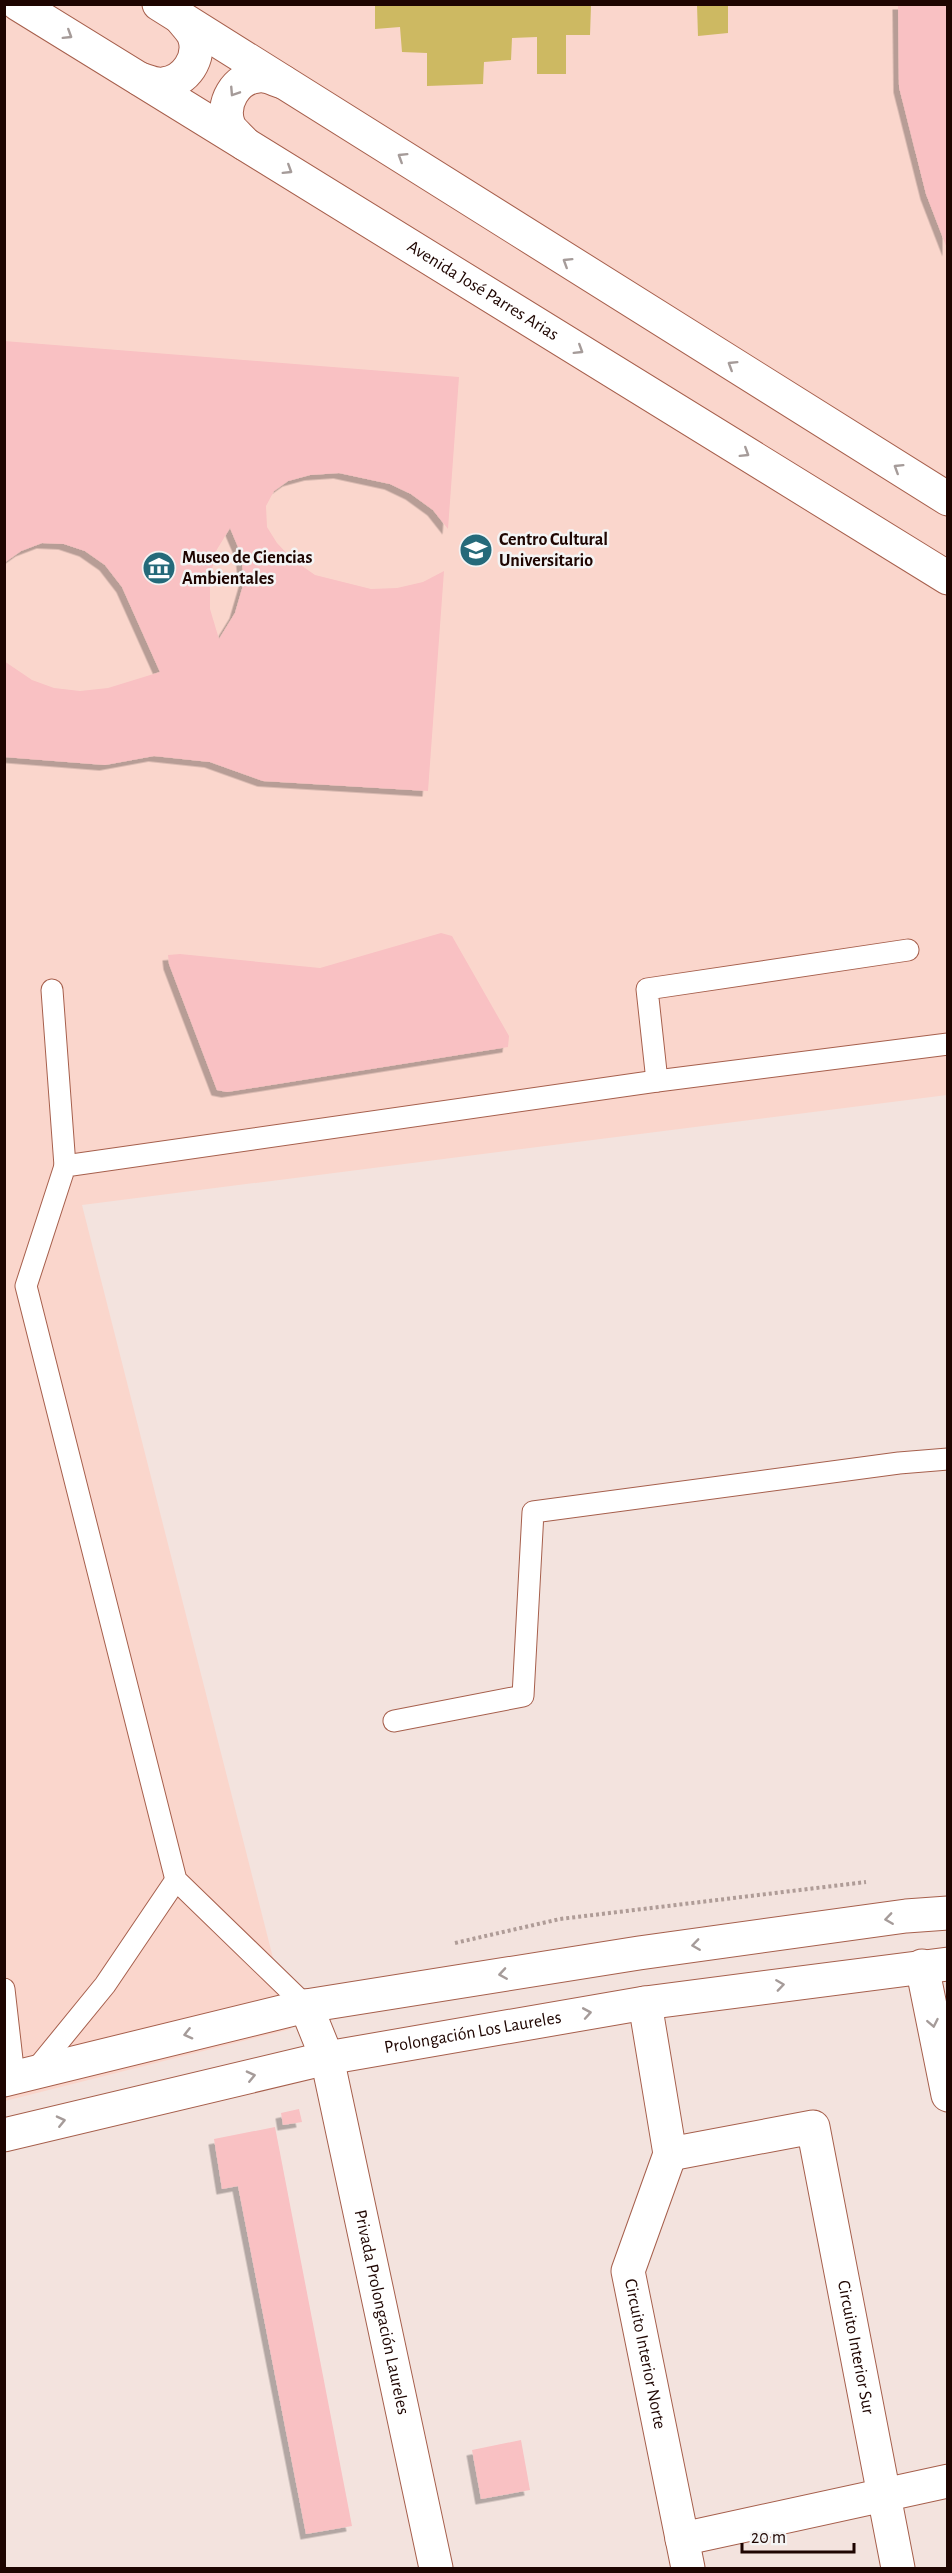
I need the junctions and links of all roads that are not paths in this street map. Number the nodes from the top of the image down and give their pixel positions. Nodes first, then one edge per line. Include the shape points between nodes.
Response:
1 (18, 4) edge
2 (170, 11) edge
3 (138, 78) junction
4 (284, 82) junction
5 (246, 144) junction
6 (948, 499) edge
7 (948, 578) edge
8 (908, 950) dead end
9 (52, 990) dead end
10 (948, 1044) edge
11 (657, 1081) junction
12 (65, 1166) junction
13 (948, 1459) edge
14 (394, 1721) dead end
15 (176, 1880) junction
16 (948, 1913) edge
17 (935, 1965) edge
18 (4, 1989) edge
19 (645, 2003) junction
20 (306, 2006) junction
21 (327, 2058) junction
22 (18, 2076) edge
23 (948, 2095) edge
24 (4, 2135) edge
25 (670, 2154) junction
26 (948, 2481) edge
27 (884, 2495) junction
28 (685, 2554) edge
29 (436, 2568) edge
30 (898, 2568) edge

1 -> 3 street, Avenida José Parres Arias
2 - 3 street via 194,35 196,47 190,68 171,83 160,85
2 - 4 street
3 - 5 street, Avenida José Parres Arias
4 -> 5 street via 262,75 250,77 232,93 227,104 230,127
6 -> 4 street
5 -> 7 street, Avenida José Parres Arias
8 - 11 lane via 647,988
9 - 12 lane
10 - 11 lane
11 - 12 lane
12 - 15 lane via 26,1286
13 - 14 lane via 533,1512 523,1696
15 - 20 lane
15 - 22 lane via 105,1985
16 -> 20 street via 639,1953
19 -> 17 street, Prolongación Los Laureles
17 -> 23 street
18 - 22 lane
21 -> 19 street, Prolongación Los Laureles
19 - 25 street, Circuito Interior Norte
20 - 21 street, Privada Prolongación Laureles
20 -> 22 street
24 -> 21 street, Prolongación Los Laureles
21 - 29 street, Privada Prolongación Laureles
25 - 27 street, Circuito Interior Sur via 813,2127
25 - 28 street, Circuito Interior Norte via 628,2271
26 - 27 street
27 - 28 street
27 - 30 street, Circuito Interior Sur

